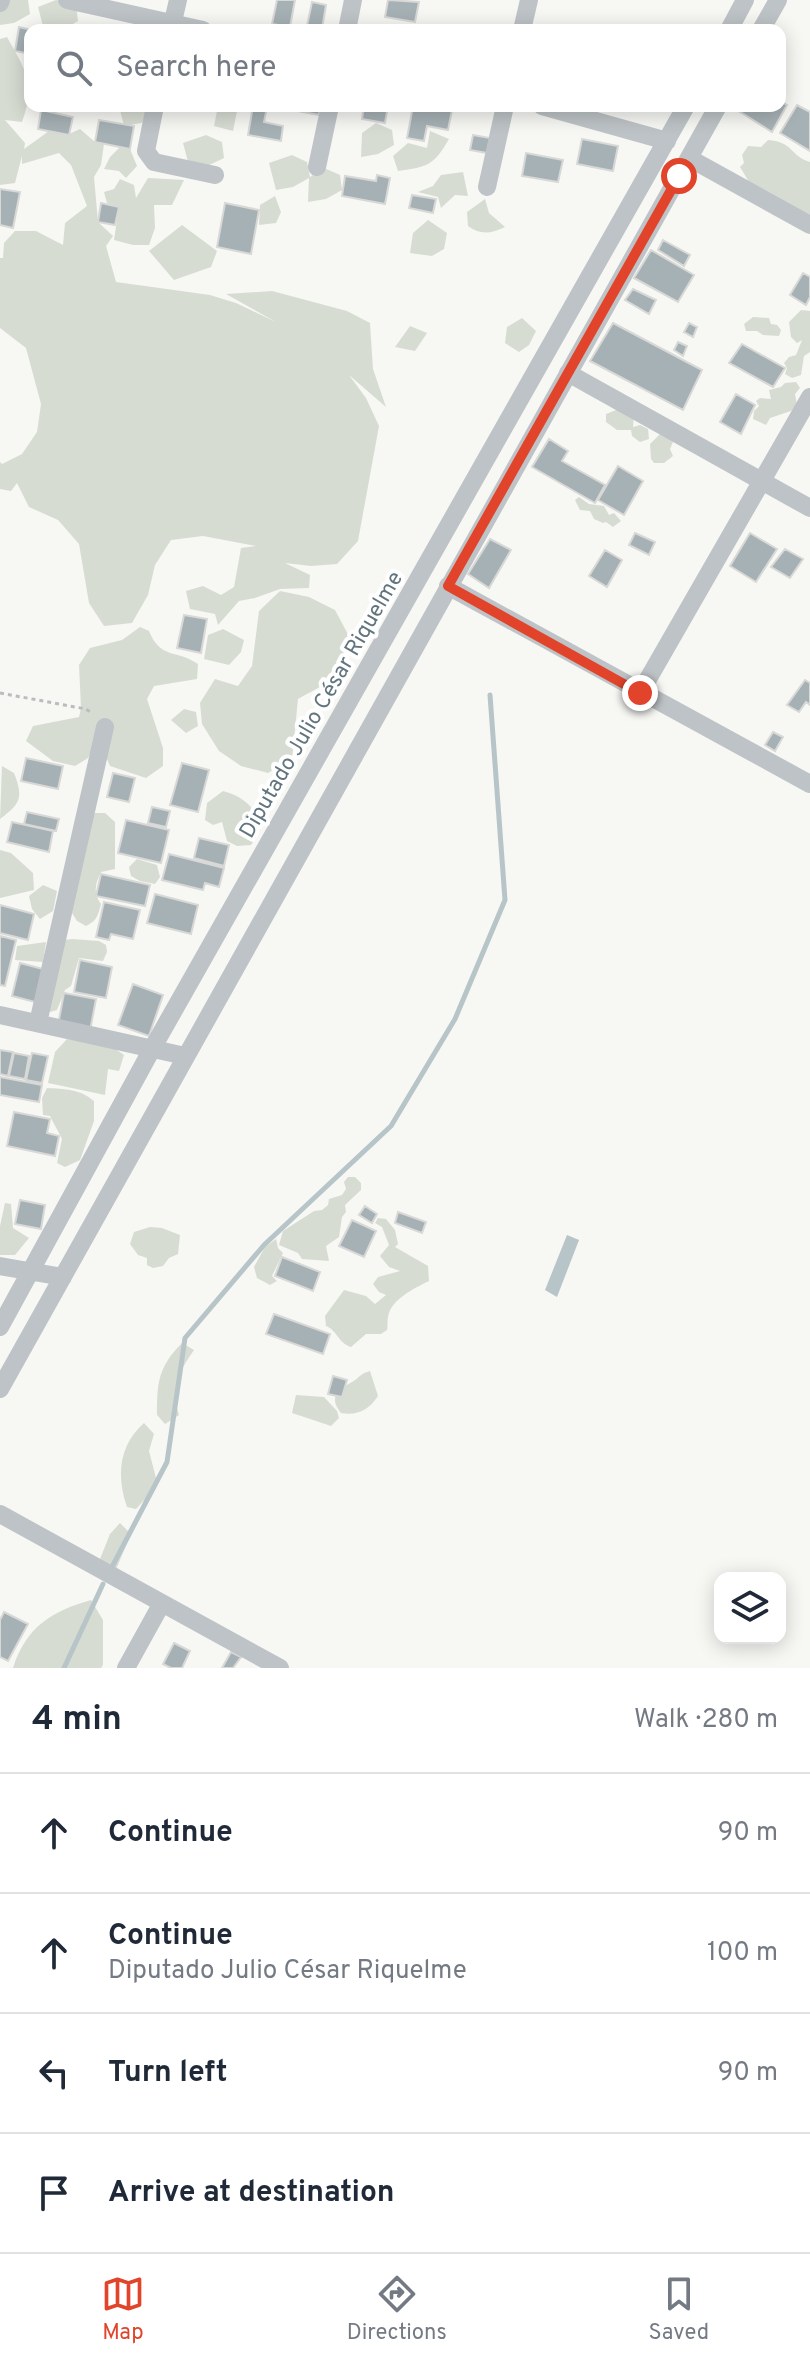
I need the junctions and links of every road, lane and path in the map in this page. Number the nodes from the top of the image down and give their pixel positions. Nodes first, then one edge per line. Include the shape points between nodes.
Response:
1 (67, 0) edge
2 (178, 0) edge
3 (353, 0) edge
4 (529, 0) edge
5 (745, 0) edge
6 (778, 0) edge
7 (160, 24) edge
8 (173, 24) edge
9 (348, 24) edge
10 (523, 24) edge
11 (732, 24) edge
12 (764, 24) edge
13 (154, 112) edge
14 (329, 112) edge
15 (504, 112) edge
16 (563, 112) edge
17 (683, 112) edge
18 (715, 112) edge
19 (667, 141) junction
20 (689, 158) junction
21 (654, 163) junction
22 (317, 167) dead end
23 (215, 175) dead end
24 (679, 176) junction
25 (487, 187) dead end
26 (810, 225) edge
27 (568, 373) junction
28 (810, 397) edge
29 (763, 481) junction
30 (810, 508) edge
31 (448, 586) junction
32 (0, 693) edge
33 (640, 693) junction
34 (105, 727) joint
35 (810, 783) edge
36 (0, 1015) edge
37 (38, 1023) junction
38 (152, 1049) junction
39 (185, 1056) junction
40 (0, 1266) edge
41 (31, 1272) junction
42 (63, 1277) junction
43 (0, 1327) edge
44 (0, 1389) edge
45 (0, 1514) edge
46 (162, 1603) junction
47 (126, 1668) edge
48 (280, 1668) edge

1 - 7 street
2 - 8 street
3 - 9 street
4 - 10 street
5 - 11 street
6 - 12 street
13 - 23 street via 146,151 154,162
14 - 22 street
15 - 25 street
16 - 19 street
17 - 19 street, Diputado Julio César Riquelme
18 - 20 street
19 - 21 street, Diputado Julio César Riquelme
20 - 24 street
20 - 26 street
21 - 24 street
21 - 38 street, Diputado Julio César Riquelme
24 - 27 street
27 - 29 street
27 - 31 street
28 - 29 street
29 - 30 street
29 - 33 street
31 - 33 street
31 - 39 street
32 - 34 path via 86,709
33 - 35 street
34 - 37 street
36 - 37 street
37 - 38 street
38 - 39 street
38 - 41 street, Diputado Julio César Riquelme
39 - 42 street
40 - 41 street
41 - 42 street
41 - 43 street, Diputado Julio César Riquelme
42 - 44 street
45 - 46 street
46 - 47 street
46 - 48 street

